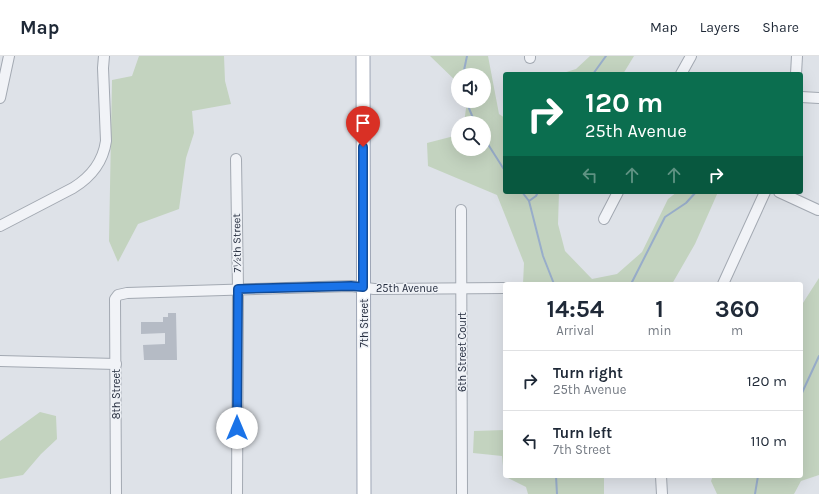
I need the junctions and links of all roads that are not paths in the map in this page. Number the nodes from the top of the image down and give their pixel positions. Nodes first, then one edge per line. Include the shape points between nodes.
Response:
1 (9, 56) edge
2 (104, 56) edge
3 (363, 56) edge
4 (691, 56) edge
5 (796, 56) edge
6 (683, 72) edge
7 (796, 72) edge
8 (803, 97) edge
9 (0, 98) edge
10 (819, 98) edge
11 (236, 159) dead end
12 (617, 194) edge
13 (764, 194) edge
14 (783, 194) edge
15 (461, 210) dead end
16 (818, 210) dead end
17 (604, 219) dead end
18 (0, 226) edge
19 (724, 282) edge
20 (363, 287) junction
21 (462, 288) junction
22 (503, 288) edge
23 (238, 289) junction
24 (118, 295) joint
25 (0, 361) edge
26 (116, 364) junction
27 (661, 478) edge
28 (116, 494) edge
29 (236, 494) edge
30 (364, 494) edge
31 (462, 494) edge
32 (662, 494) edge

1 - 9 street
2 - 18 street via 106,141 105,151 94,170 73,188
3 - 20 main road, 7th Street
4 - 6 street
5 - 7 street
8 - 10 street
11 - 23 street, 7½th Street
12 - 17 street
13 - 19 street
14 - 16 street
15 - 21 street, 6th Street Court
20 - 21 street, 25th Avenue
20 - 23 street, 25th Avenue
20 - 30 main road, 7th Street
21 - 22 street, 25th Avenue
21 - 31 street, 6th Street Court
23 - 24 street, 25th Avenue
23 - 29 street, 7½th Street
24 - 26 street, 8th Street via 115,299
25 - 26 street
26 - 28 street, 8th Street
27 - 32 street

